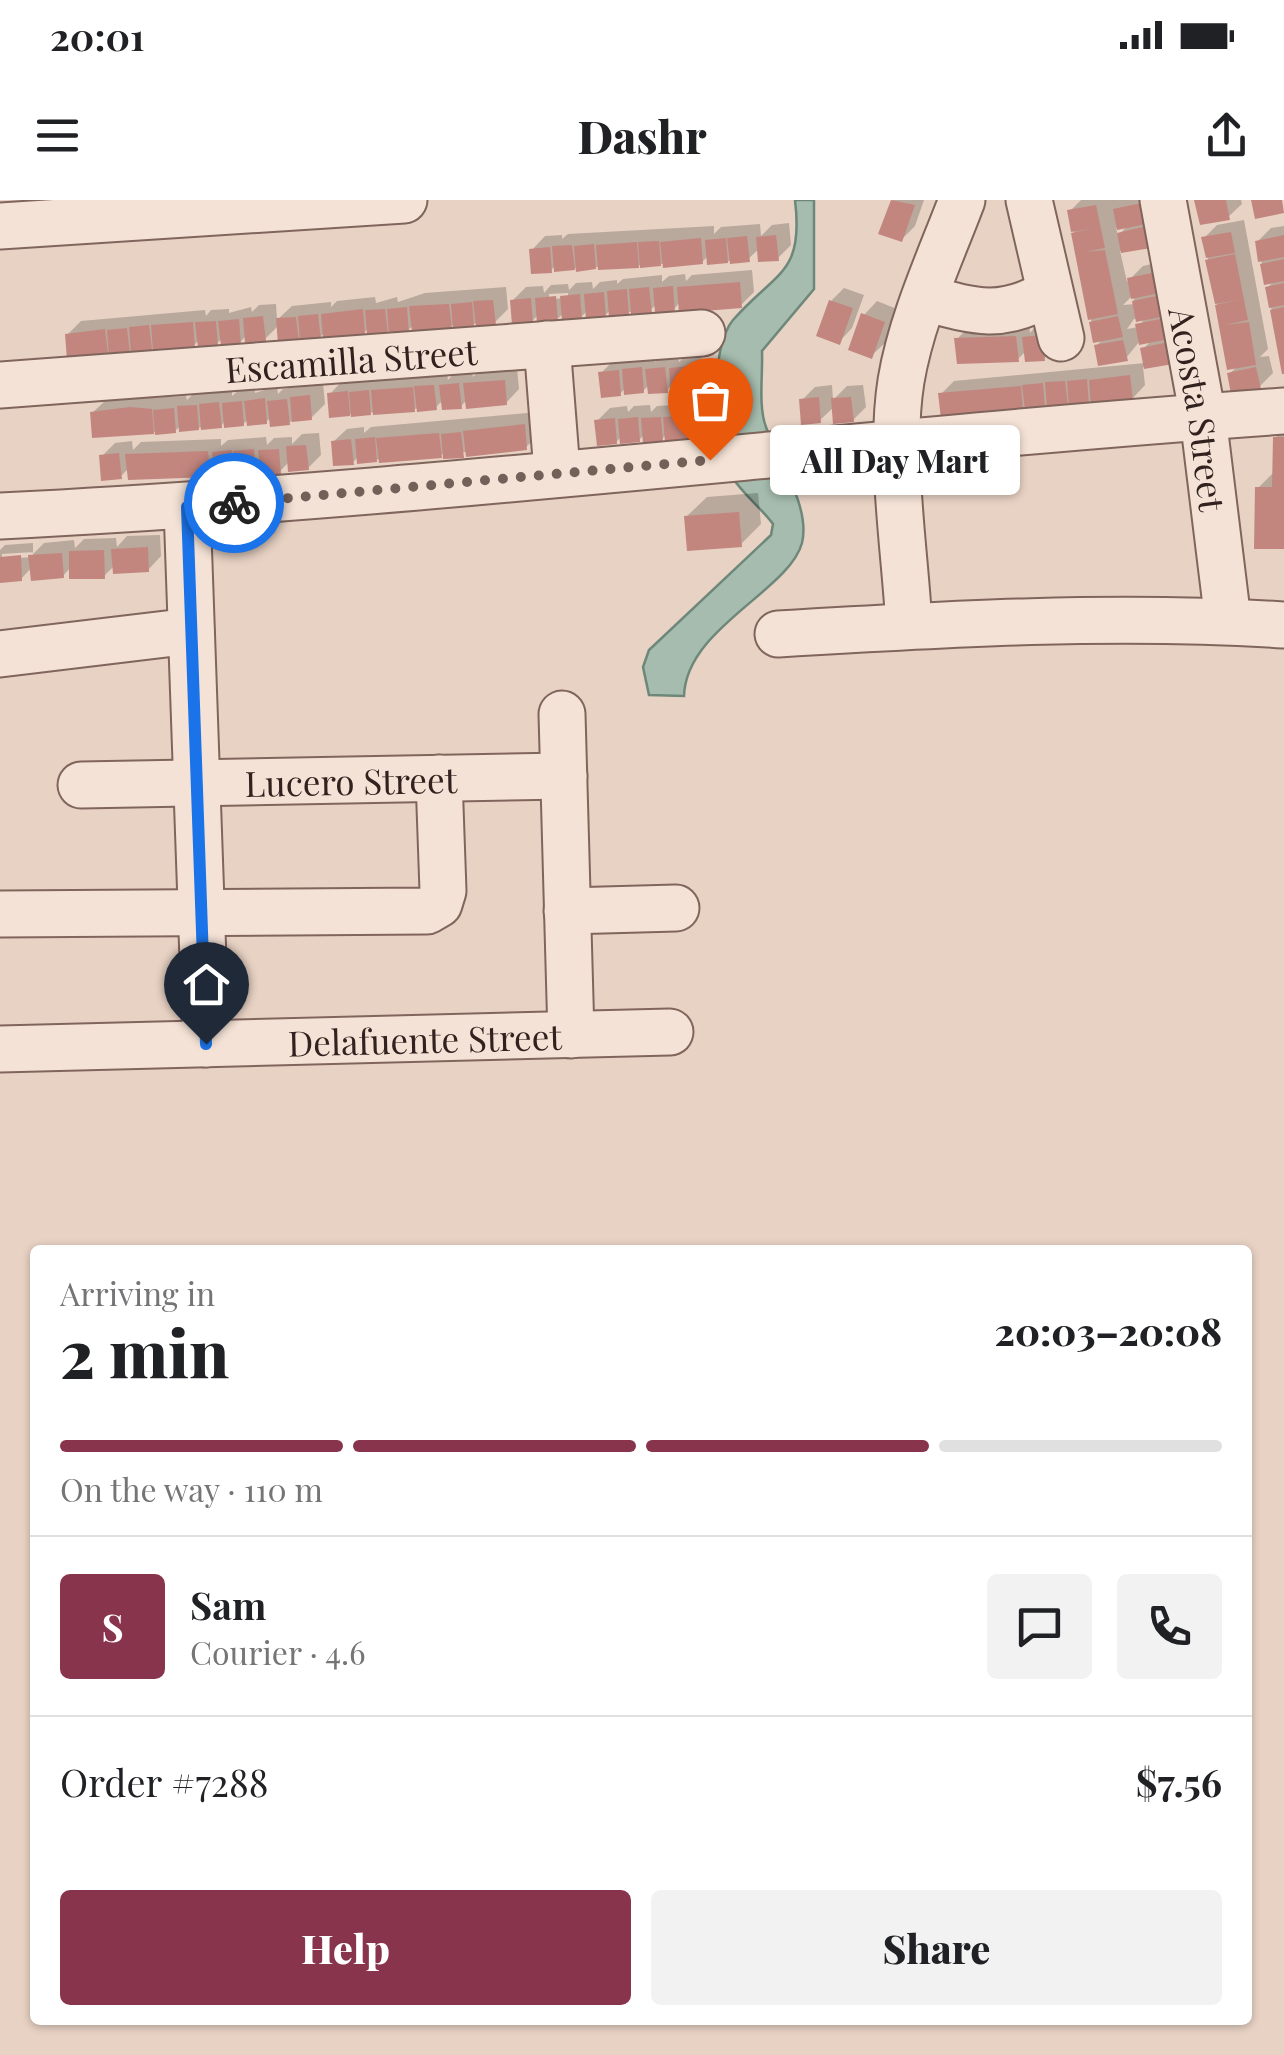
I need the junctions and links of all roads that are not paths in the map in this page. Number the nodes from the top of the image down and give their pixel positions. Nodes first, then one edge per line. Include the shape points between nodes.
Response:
1 (404, 200) edge
2 (962, 200) edge
3 (1030, 200) edge
4 (1162, 200) edge
5 (170, 208) edge
6 (0, 226) edge
7 (1049, 293) junction
8 (925, 298) junction
9 (702, 333) dead end
10 (1062, 338) dead end
11 (547, 344) junction
12 (0, 385) edge
13 (1284, 411) edge
14 (1203, 416) junction
15 (899, 440) junction
16 (557, 472) junction
17 (187, 507) junction
18 (0, 516) edge
19 (1228, 621) junction
20 (1284, 624) edge
21 (909, 626) junction
22 (191, 632) junction
23 (778, 634) dead end
24 (0, 654) edge
25 (562, 714) dead end
26 (564, 776) junction
27 (440, 778) junction
28 (196, 783) junction
29 (81, 785) dead end
30 (676, 908) dead end
31 (568, 911) junction
32 (0, 914) edge
33 (201, 914) junction
34 (670, 1032) dead end
35 (571, 1035) junction
36 (206, 1044) junction
37 (0, 1049) edge

1 - 5 street
2 - 8 street
3 - 7 street
4 - 14 street, Acosta Street
5 - 6 street
7 - 8 street via 1007,312 971,311
7 - 10 street
8 - 15 street via 901,381
9 - 11 street, Escamilla Street
11 - 12 street, Escamilla Street
11 - 16 street
13 - 14 street
14 - 15 street
14 - 19 street, Acosta Street
15 - 16 street
15 - 21 street
16 - 17 street
17 - 18 street
17 - 22 street
19 - 20 street
19 - 21 street
21 - 23 street
22 - 24 street
22 - 28 street
25 - 26 street
26 - 27 street, Lucero Street
26 - 31 street
27 - 28 street, Lucero Street
27 - 33 street via 440,904 426,911
28 - 29 street, Lucero Street
28 - 33 street
30 - 31 street
31 - 35 street
32 - 33 street
33 - 36 street
34 - 35 street, Delafuente Street
35 - 36 street, Delafuente Street
36 - 37 street, Delafuente Street

